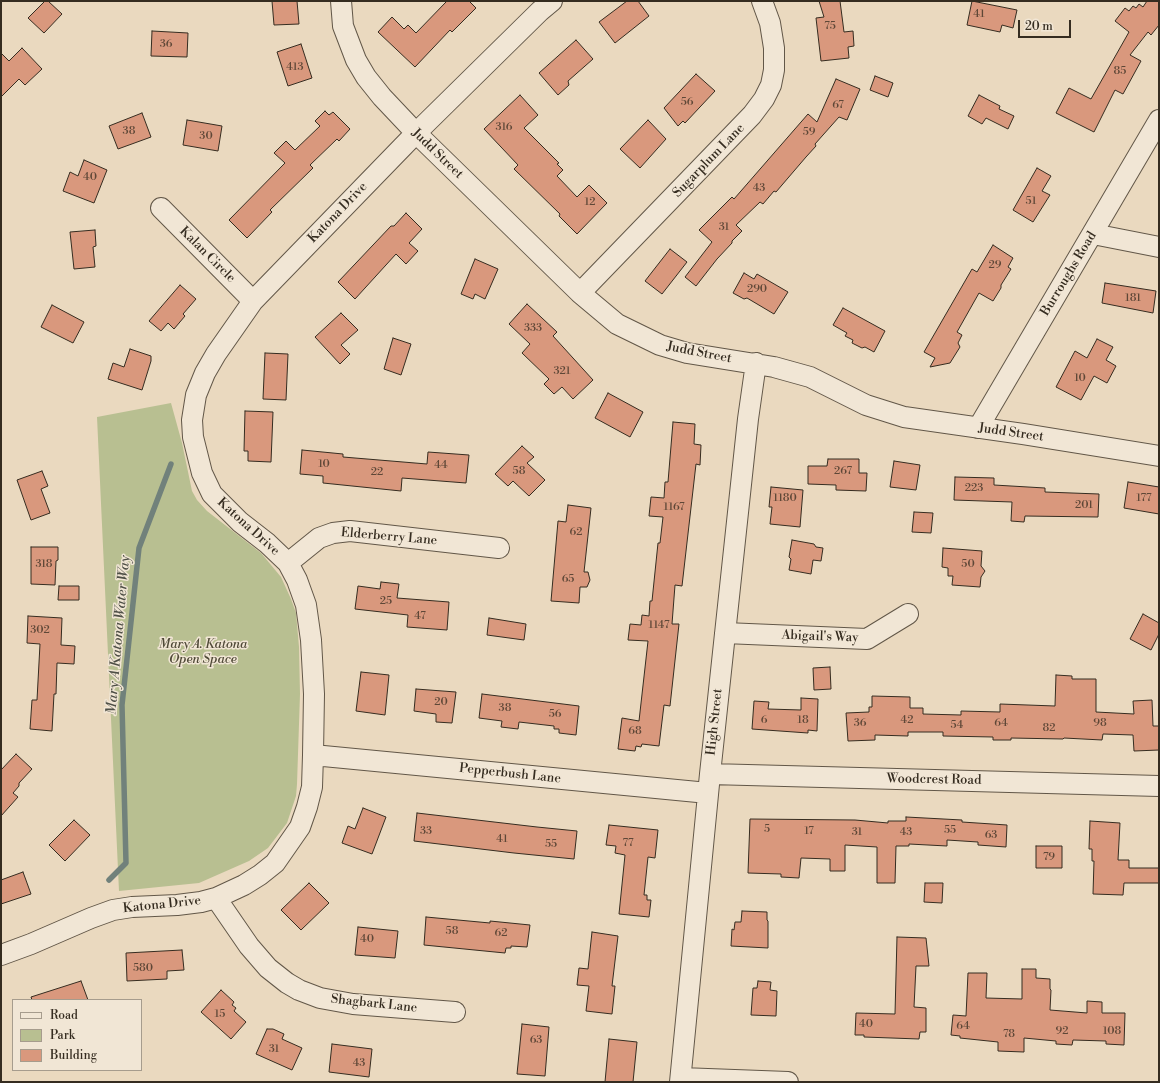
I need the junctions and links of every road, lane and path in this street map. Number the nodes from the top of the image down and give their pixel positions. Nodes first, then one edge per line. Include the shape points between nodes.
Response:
1 (341, 1) edge
2 (552, 1) edge
3 (762, 1) edge
4 (1159, 120) edge
5 (416, 134) junction
6 (161, 208) dead end
7 (1092, 234) junction
8 (1159, 247) edge
9 (580, 293) junction
10 (253, 301) junction
11 (756, 363) junction
12 (978, 428) junction
13 (1159, 456) edge
14 (500, 548) dead end
15 (288, 563) junction
16 (908, 614) dead end
17 (725, 633) junction
18 (313, 755) junction
19 (709, 784) junction
20 (1159, 786) edge
21 (216, 898) junction
22 (1, 955) edge
23 (455, 1012) dead end
24 (681, 1080) edge
25 (788, 1082) edge

1 - 5 street, Judd Street via 343,26 356,60 382,97
2 - 5 street, Katona Drive
3 - 9 street, Sugarplum Lane via 770,23 774,48 774,70 771,85 764,99 752,115
4 - 7 street, Burroughs Road
5 - 9 street, Judd Street
5 - 10 street, Katona Drive
6 - 10 street, Kalan Circle
7 - 8 street
7 - 12 street, Burroughs Road
9 - 11 street, Judd Street via 617,324 660,345 687,353
10 - 15 street, Katona Drive via 216,354 196,395 192,420 193,437 202,473 212,494
11 - 12 street, Judd Street via 810,376 866,405 904,417
11 - 17 street, High Street
12 - 13 street, Judd Street
14 - 15 street, Elderberry Lane via 350,532 333,533 319,538
15 - 18 street, Katona Drive via 306,605 311,640 314,694
16 - 17 street, Abigail's Way via 867,639
17 - 19 street, High Street
18 - 19 street, Pepperbush Lane
18 - 21 street, Katona Drive via 312,787 307,807 300,827 290,843 275,863 260,875
19 - 20 street, Woodcrest Road
19 - 24 street, High Street
21 - 22 street, Katona Drive via 201,902 113,910
21 - 23 street, Shagbark Lane via 249,946 268,968 299,990 320,998 353,1004
24 - 25 street

